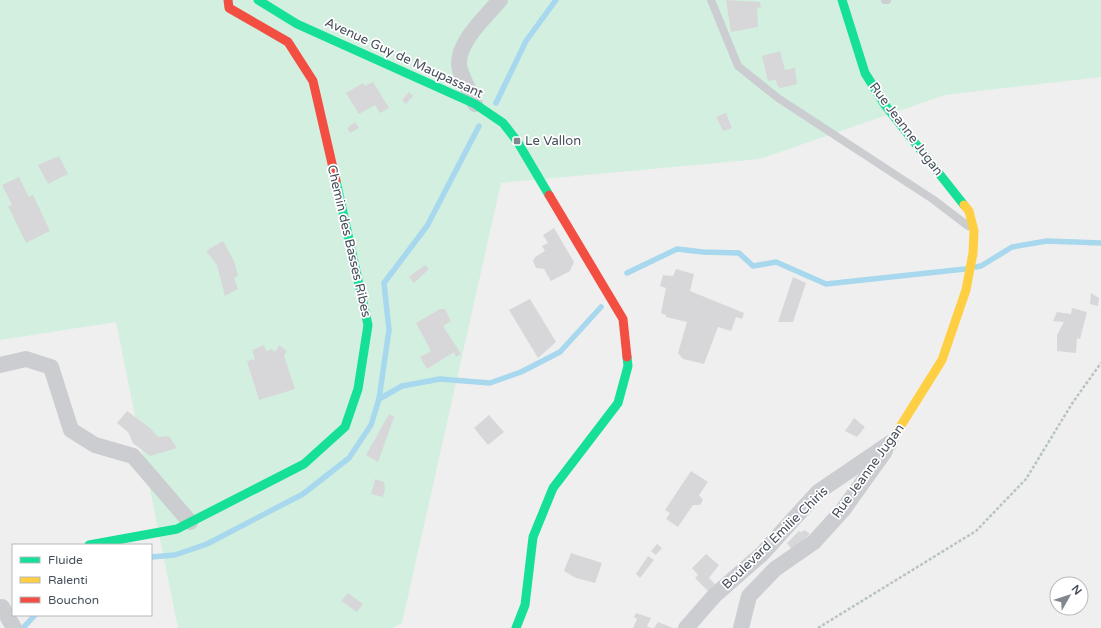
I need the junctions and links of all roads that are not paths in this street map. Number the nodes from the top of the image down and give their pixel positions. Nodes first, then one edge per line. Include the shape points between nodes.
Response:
1 (228, 0) edge
2 (258, 0) edge
3 (500, 0) edge
4 (711, 0) edge
5 (842, 0) edge
6 (475, 104) junction
7 (974, 230) junction
8 (0, 365) edge
9 (890, 443) junction
10 (190, 522) junction
11 (95, 544) edge
12 (5, 605) edge
13 (13, 626) edge
14 (516, 628) edge
15 (686, 628) edge
16 (740, 628) edge

1 - 10 street, Chemin des Basses Ribes via 229,8 288,42 313,81 368,325 358,389 345,427 304,464
2 - 6 street, Avenue Guy de Maupassant via 297,24
3 - 6 street via 465,42 460,56 460,68
4 - 7 lane via 738,66 778,98 934,200
5 - 7 street, Rue Jeanne Jugan via 865,74 885,105 969,211
6 - 14 street, Avenue Guy de Maupassant via 503,123 517,141 623,319 628,366 618,402 553,488 533,537 525,605
7 - 9 street, Rue Jeanne Jugan via 973,253 966,290 942,360
8 - 10 street via 26,359 51,367 71,430 95,445 132,456
9 - 15 street, Boulevard Emilie Chiris via 818,492 762,554 716,595
9 - 16 street, Rue Jeanne Jugan via 843,510 814,542 775,569 749,596
10 - 11 street, Chemin des Basses Ribes via 178,529
12 - 13 street

